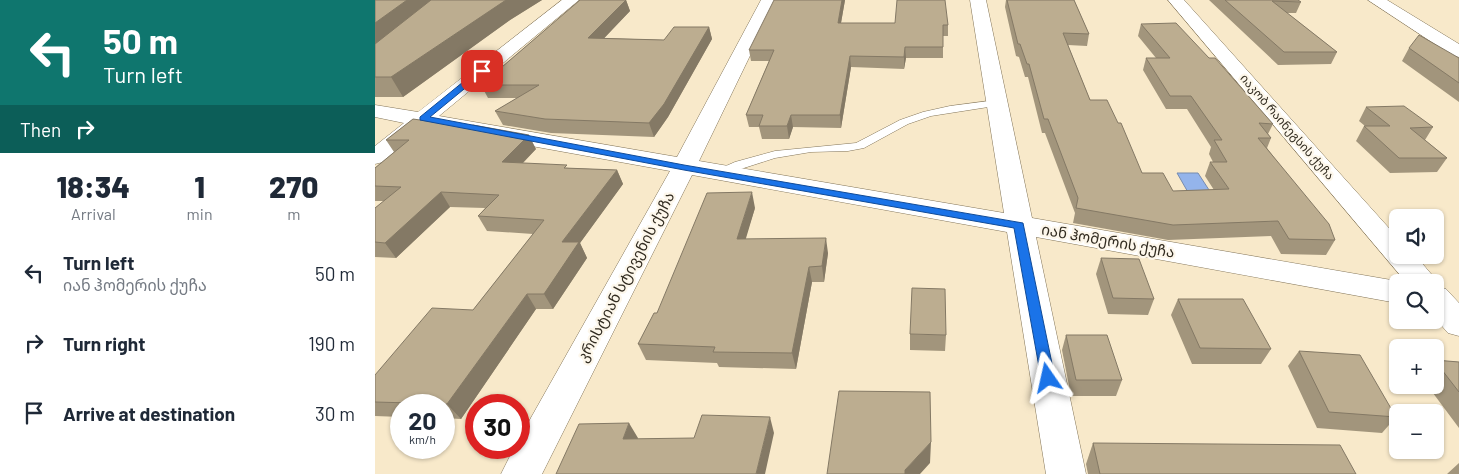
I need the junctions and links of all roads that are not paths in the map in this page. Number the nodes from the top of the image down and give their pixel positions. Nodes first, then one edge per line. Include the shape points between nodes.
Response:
1 (571, 0) edge
2 (769, 0) edge
3 (978, 0) edge
4 (1176, 0) edge
5 (1376, 0) edge
6 (1459, 52) edge
7 (997, 103) junction
8 (375, 112) edge
9 (423, 119) junction
10 (375, 158) edge
11 (684, 168) junction
12 (716, 173) junction
13 (1019, 225) junction
14 (1389, 244) edge
15 (1408, 264) edge
16 (1417, 274) edge
17 (1389, 291) edge
18 (1444, 304) edge
19 (1459, 324) edge
20 (521, 474) edge
21 (1067, 474) edge

1 - 9 street
2 - 11 street, კრისტიან სტივენის ქუჩა
3 - 7 street
4 - 14 street, იაკობ რაინეგსის ქუჩა
5 - 6 street
7 - 12 lane via 957,106 933,112 854,147 775,154 745,161
7 - 13 street
8 - 9 street, იან ჰომერის ქუჩა
9 - 10 street
9 - 11 street, იან ჰომერის ქუჩა
11 - 12 street, იან ჰომერის ქუჩა
11 - 20 street, კრისტიან სტივენის ქუჩა
12 - 13 street, იან ჰომერის ქუჩა
13 - 17 street, იან ჰომერის ქუჩა
13 - 21 street
15 - 16 street, იაკობ რაინეგსის ქუჩა
18 - 19 street, იაკობ რაინეგსის ქუჩა

